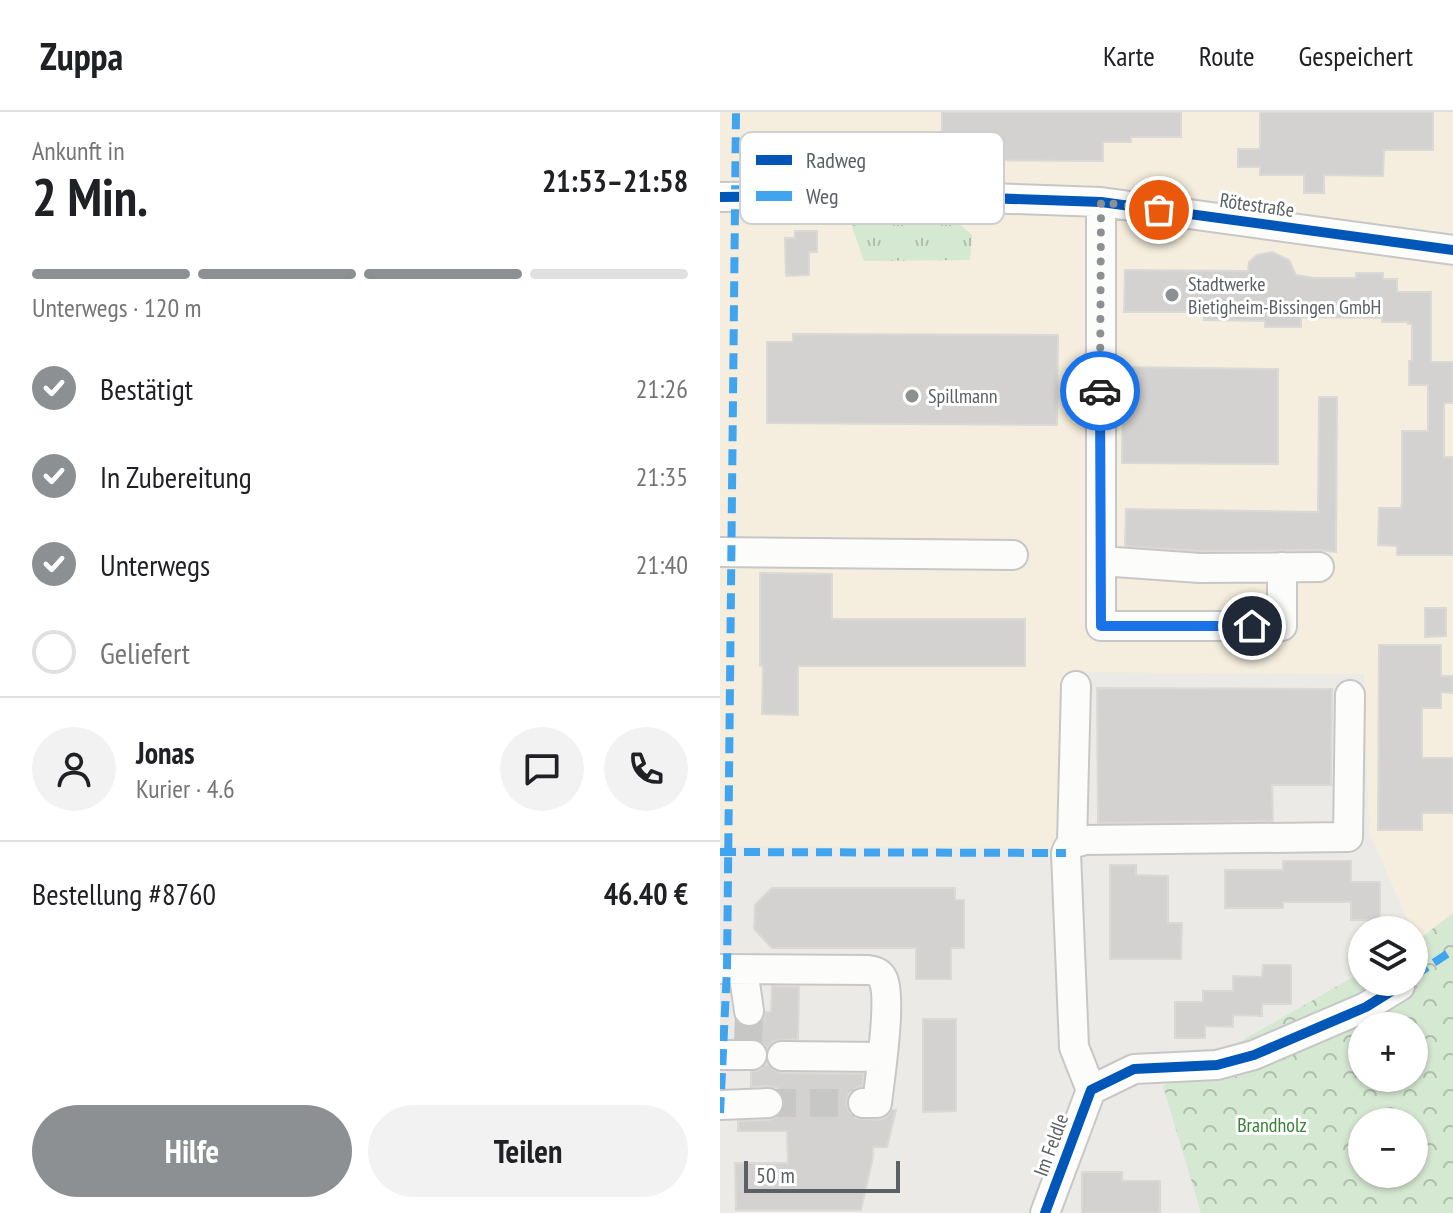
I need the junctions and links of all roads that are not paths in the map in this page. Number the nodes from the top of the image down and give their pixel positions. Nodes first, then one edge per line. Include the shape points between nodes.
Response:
1 (720, 197) edge
2 (740, 197) edge
3 (1004, 199) edge
4 (1101, 202) junction
5 (1453, 250) edge
6 (720, 552) edge
7 (1013, 555) dead end
8 (1101, 561) junction
9 (1282, 567) junction
10 (1319, 567) dead end
11 (1076, 686) dead end
12 (1350, 695) dead end
13 (1072, 843) junction
14 (731, 969) edge
15 (1384, 996) edge
16 (746, 1011) tunnel mouth
17 (782, 1056) dead end
18 (881, 1057) junction
19 (1091, 1090) junction
20 (768, 1103) tunnel mouth
21 (870, 1103) dead end
22 (720, 1105) edge
23 (1045, 1213) edge

1 - 2 street, Rötestraße
3 - 4 street, Rötestraße
4 - 5 street, Rötestraße
4 - 8 street
6 - 7 street
8 - 9 street
8 - 9 street via 1101,626 1282,626
9 - 10 street
11 - 13 street
12 - 13 street via 1348,837
13 - 19 street via 1066,853 1074,1047
14 - 16 street
14 - 18 street via 881,974 886,988
15 - 19 street via 1254,1055 1217,1065 1134,1069
17 - 18 street
18 - 21 street
19 - 23 street, Im Feldle
20 - 22 street

